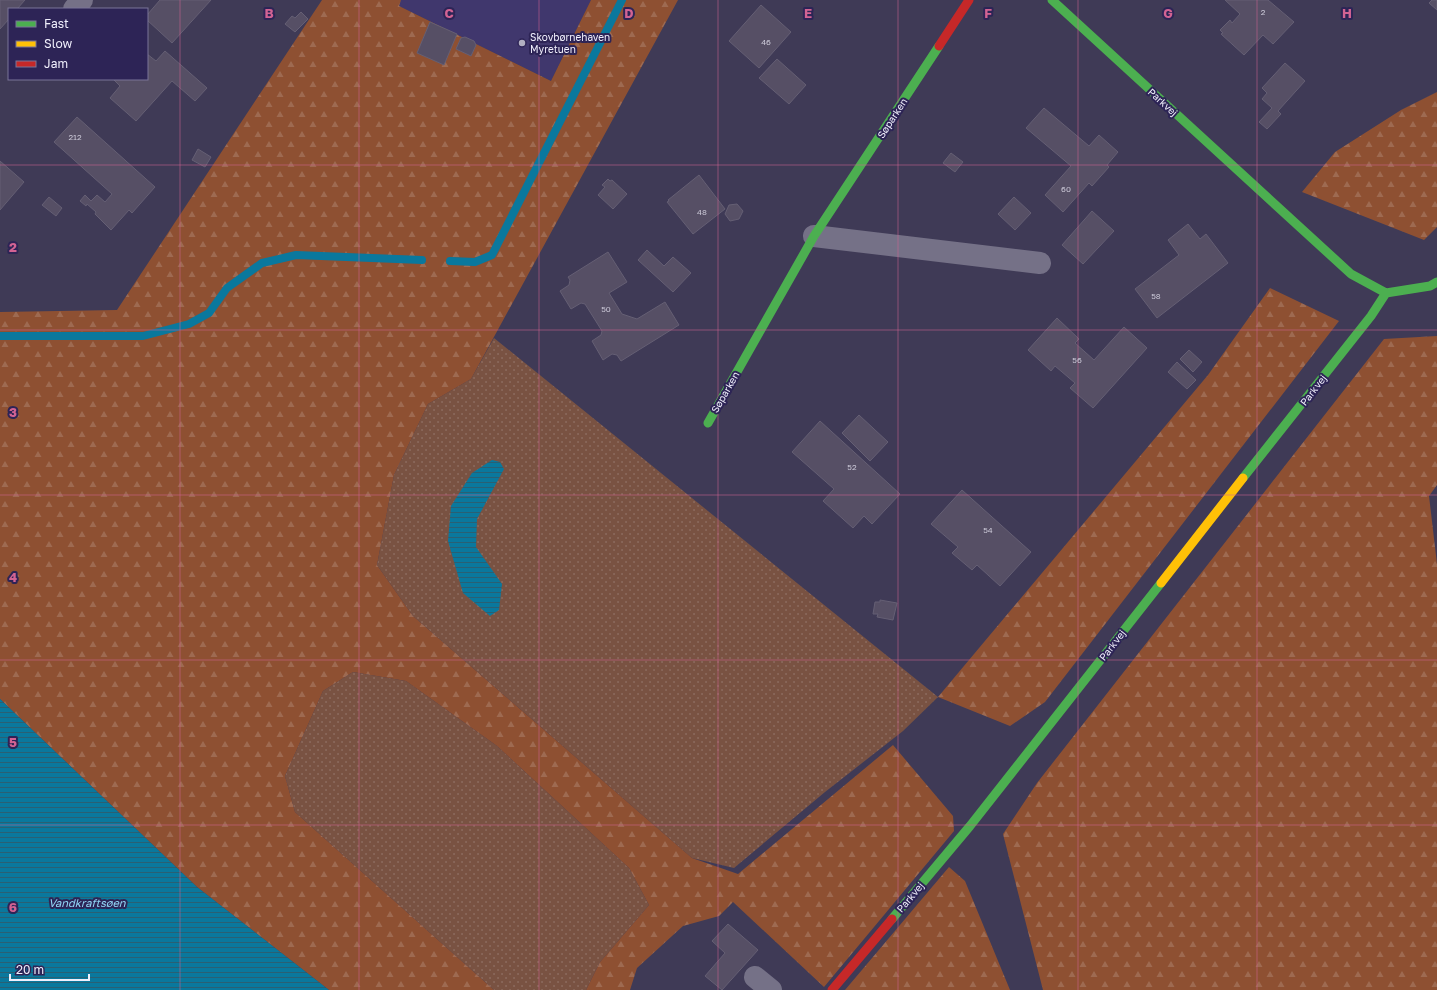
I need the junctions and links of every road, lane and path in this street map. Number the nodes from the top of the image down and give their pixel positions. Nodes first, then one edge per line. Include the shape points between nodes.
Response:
1 (82, 0) edge
2 (970, 0) edge
3 (1052, 0) edge
4 (75, 8) edge
5 (814, 236) junction
6 (1040, 263) dead end
7 (1437, 282) edge
8 (1386, 294) junction
9 (708, 423) dead end
10 (832, 990) edge

1 - 4 street
2 - 5 street, Søparken
3 - 8 street, Parkvej via 1351,274
5 - 6 street
5 - 9 street, Søparken
7 - 8 street via 1430,286
8 - 10 street, Parkvej via 970,826

